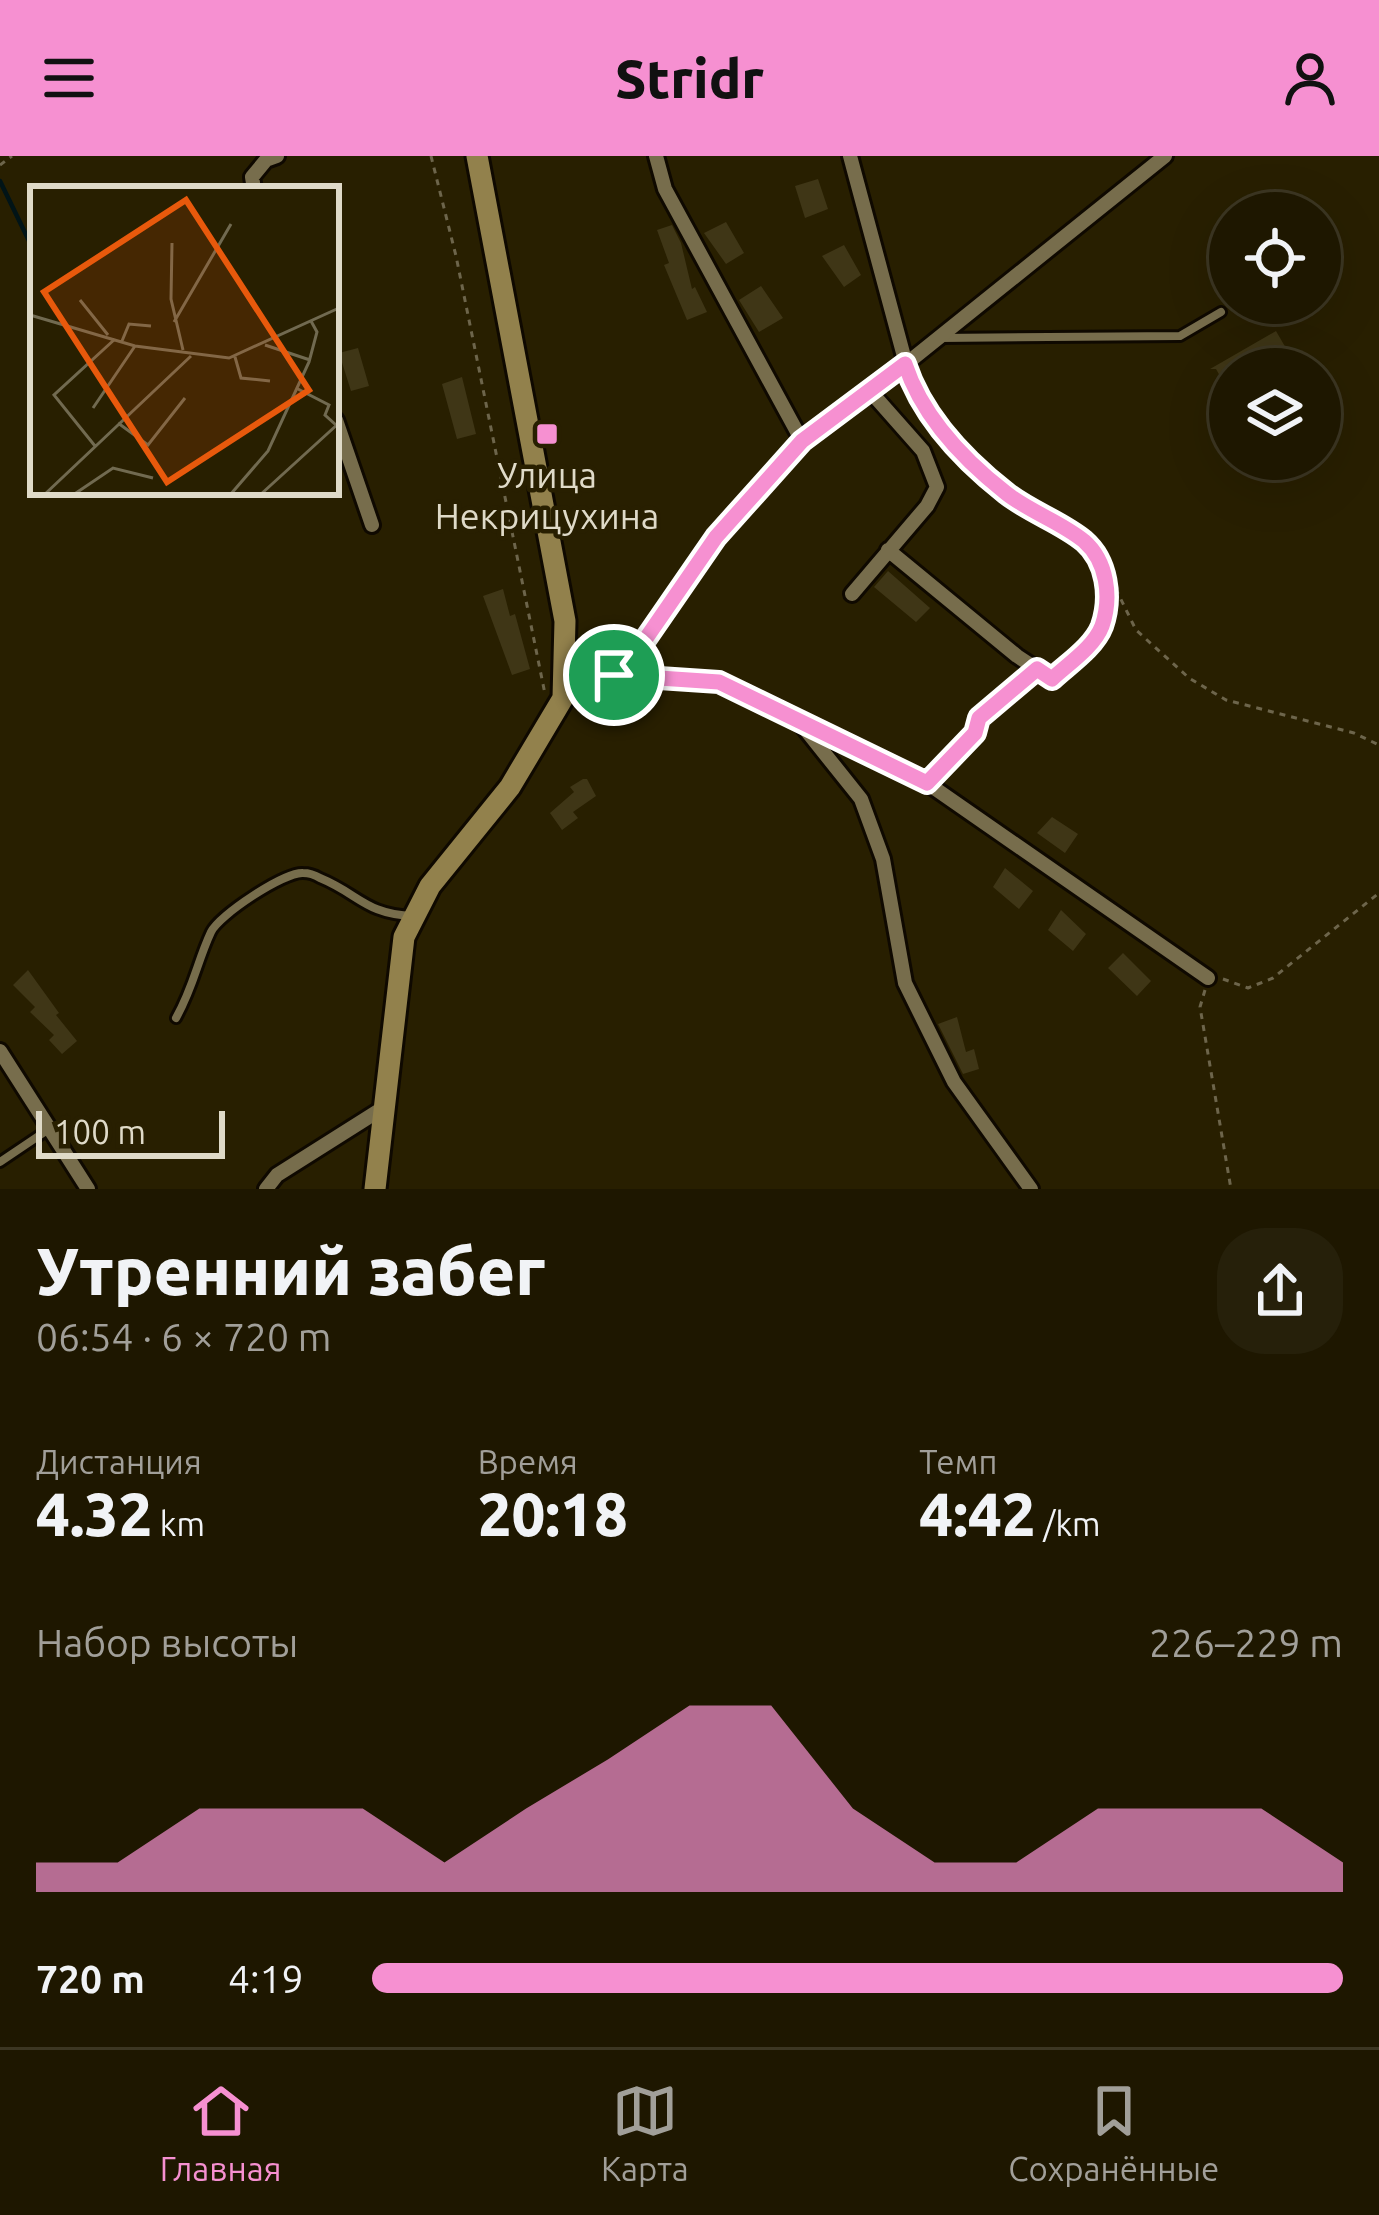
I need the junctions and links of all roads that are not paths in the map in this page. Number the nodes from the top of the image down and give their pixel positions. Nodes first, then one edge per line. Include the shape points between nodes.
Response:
1 (277, 156) edge
2 (477, 156) edge
3 (656, 156) edge
4 (850, 156) edge
5 (1165, 156) edge
6 (253, 186) edge
7 (1209, 319) edge
8 (938, 338) junction
9 (905, 364) junction
10 (870, 391) junction
11 (339, 429) edge
12 (802, 441) junction
13 (372, 525) dead end
14 (888, 550) junction
15 (852, 594) dead end
16 (614, 675) junction
17 (1052, 679) road end
18 (563, 698) junction
19 (798, 721) junction
20 (414, 916) junction
21 (1208, 978) road end
22 (176, 1018) dead end
23 (0, 1051) edge
24 (383, 1108) junction
25 (50, 1128) junction
26 (0, 1162) edge
27 (88, 1189) edge
28 (266, 1189) edge
29 (374, 1189) edge
30 (1031, 1189) edge

1 - 6 street via 266,160
2 - 18 street via 566,621
3 - 12 street via 665,189
4 - 9 street
5 - 8 street
7 - 8 lane via 1180,336
8 - 9 street
9 - 10 street
10 - 12 street
10 - 14 street via 923,451 937,487
11 - 13 street
12 - 16 street via 716,537
14 - 15 street
14 - 17 street
16 - 18 street
16 - 19 street via 719,682
18 - 20 street via 510,787
19 - 21 street via 927,783
19 - 30 street via 861,799 883,859 905,983 954,1082
20 - 22 lane via 376,912 321,878 284,878 212,929
20 - 24 street via 404,937
23 - 25 street
24 - 28 street
24 - 29 street
25 - 26 lane
25 - 27 street

